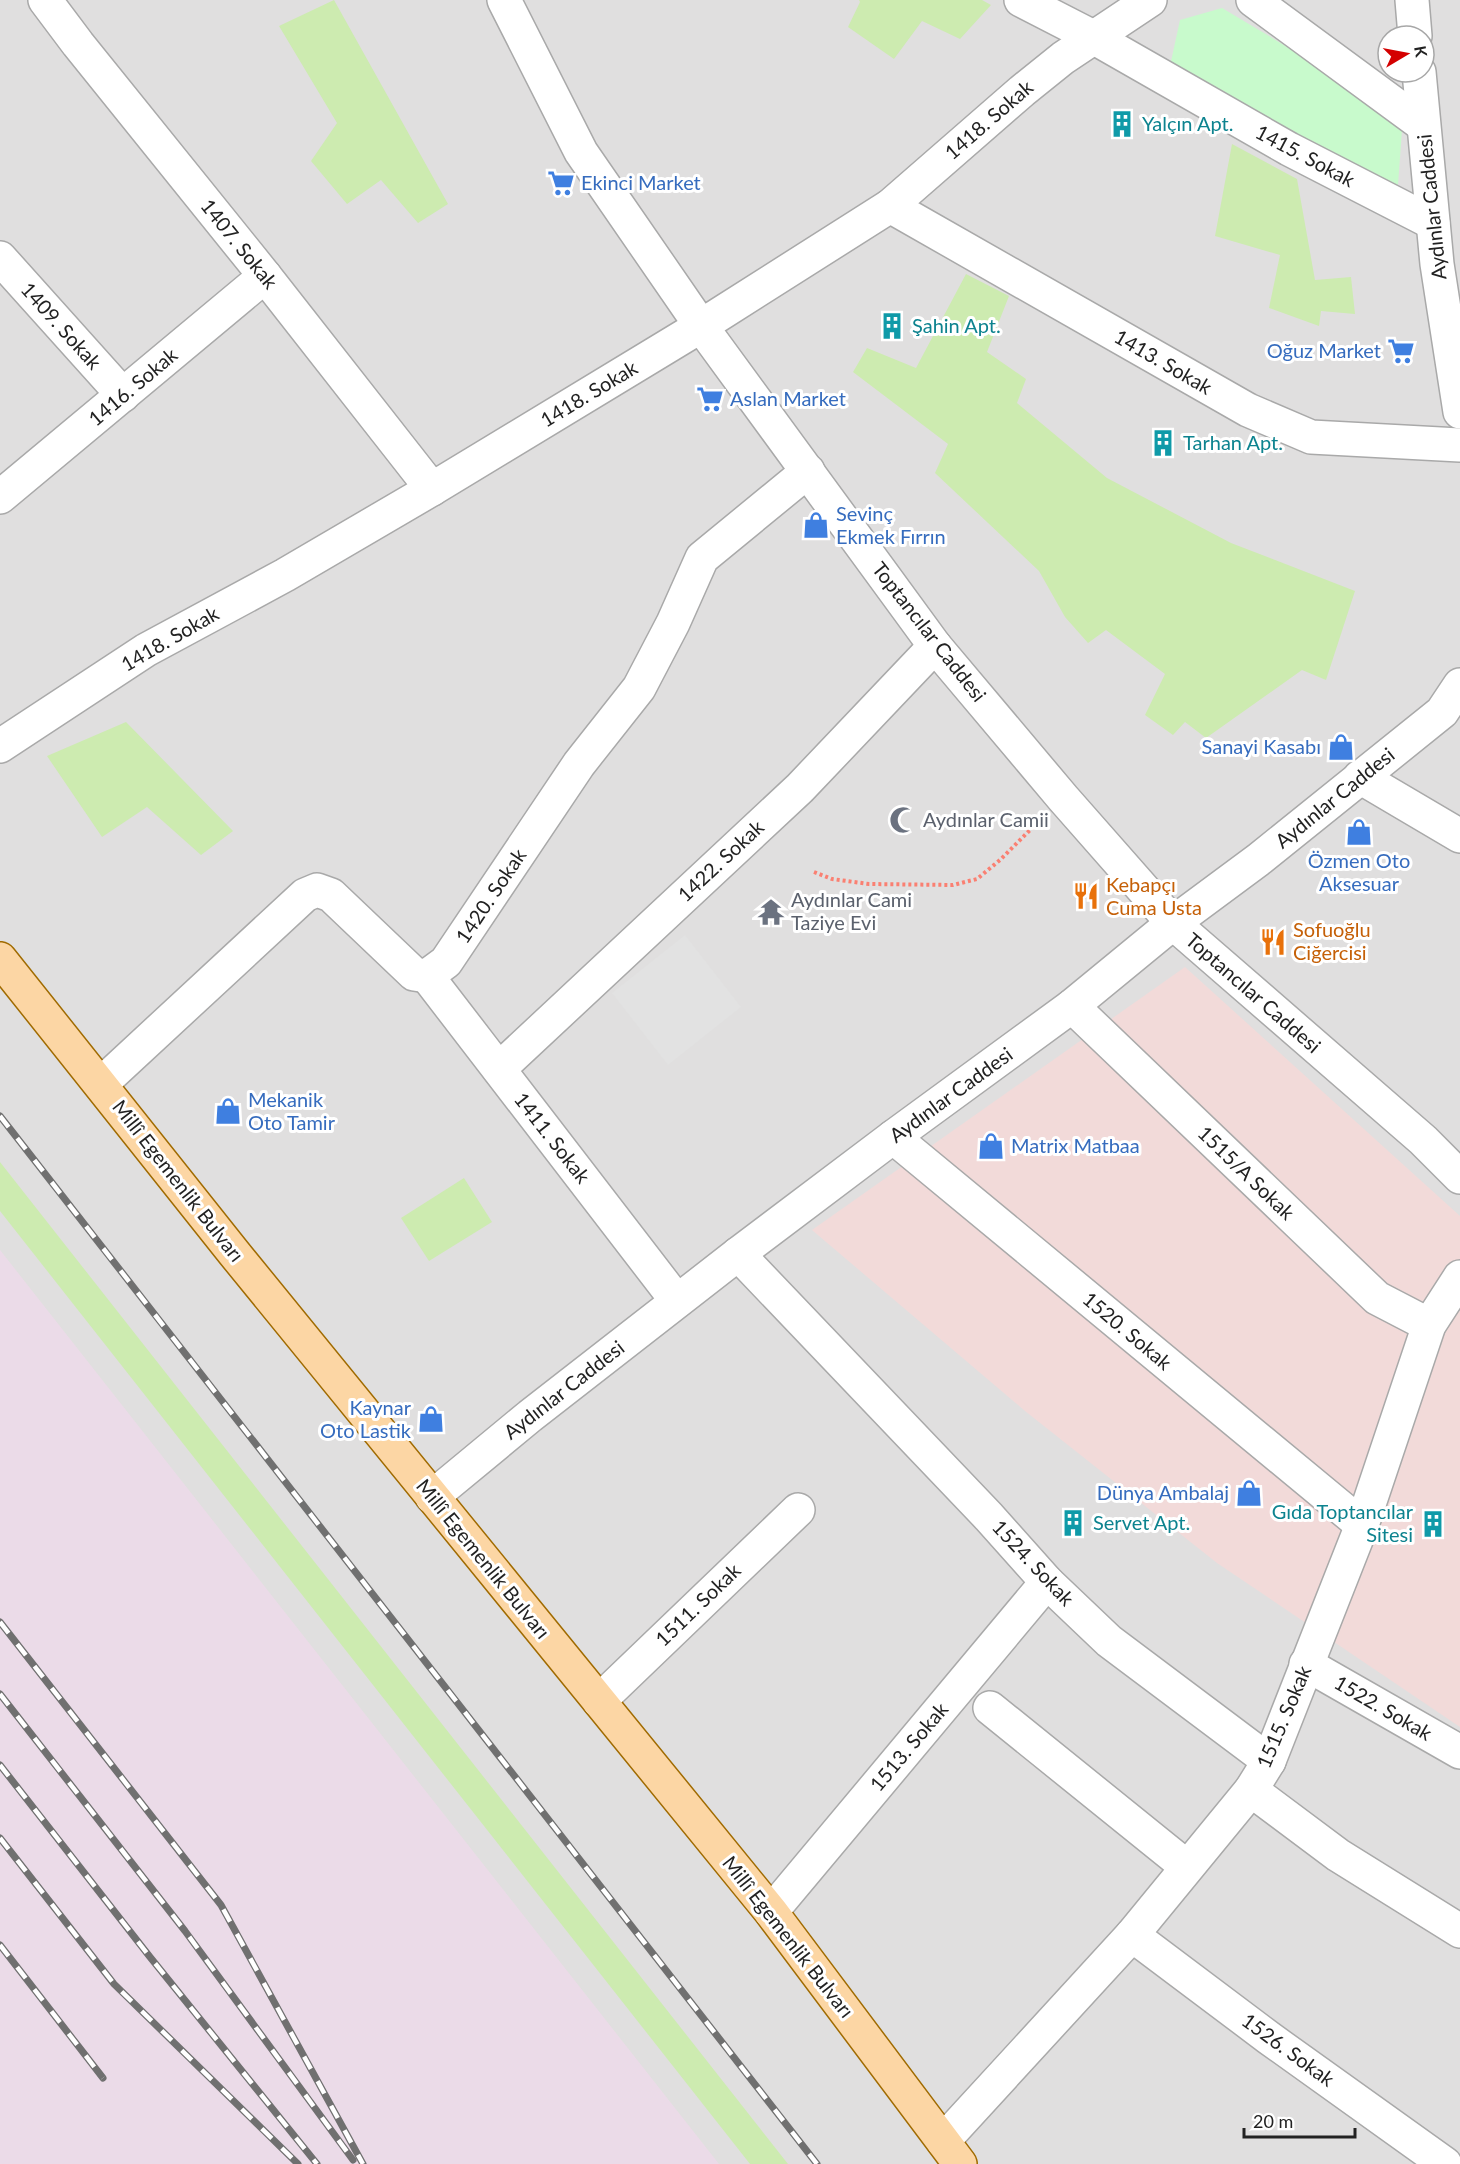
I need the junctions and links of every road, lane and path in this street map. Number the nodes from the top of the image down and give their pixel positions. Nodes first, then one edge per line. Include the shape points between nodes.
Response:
1 (45, 0) edge
2 (504, 0) edge
3 (1021, 0) edge
4 (1150, 0) edge
5 (1253, 0) edge
6 (1412, 0) edge
7 (1414, 24) edge
8 (1093, 37) junction
9 (1420, 84) edge
10 (1424, 125) junction
11 (890, 206) junction
12 (1433, 223) junction
13 (0, 258) edge
14 (1449, 269) edge
15 (265, 276) junction
16 (701, 326) junction
17 (123, 395) junction
18 (1460, 412) edge
19 (1460, 445) edge
20 (808, 471) junction
21 (432, 489) junction
22 (0, 497) edge
23 (935, 646) junction
24 (1460, 685) edge
25 (0, 746) edge
26 (1360, 777) junction
27 (1063, 798) junction
28 (1460, 836) edge
29 (814, 872) dead end
30 (1173, 923) junction
31 (0, 959) edge
32 (427, 976) junction
33 (1072, 1006) junction
34 (499, 1069) junction
35 (101, 1083) junction
36 (893, 1137) junction
37 (1460, 1178) edge
38 (738, 1254) junction
39 (1460, 1277) edge
40 (677, 1301) junction
41 (1429, 1325) junction
42 (432, 1497) junction
43 (798, 1510) dead end
44 (1362, 1526) junction
45 (1047, 1582) junction
46 (1306, 1664) junction
47 (599, 1701) junction
48 (990, 1708) dead end
49 (1460, 1752) edge
50 (1269, 1761) junction
51 (1251, 1790) junction
52 (1188, 1867) junction
53 (771, 1912) junction
54 (1460, 1931) edge
55 (1132, 1935) junction
56 (952, 2152) edge
57 (1445, 2164) edge

1 - 15 street, 1407. Sokak
2 - 16 street, Toptancılar Caddesi via 581,152
3 - 8 street, 1415. Sokak
4 - 8 street, 1418. Sokak
5 - 10 street
6 - 7 street
8 - 11 street, 1418. Sokak via 1022,91
8 - 12 street, 1415. Sokak via 1289,149
9 - 10 street, Aydınlar Caddesi
10 - 12 street, Aydınlar Caddesi
11 - 16 street, 1418. Sokak
11 - 19 street, 1413. Sokak via 1248,410 1311,437
12 - 14 street, Aydınlar Caddesi
13 - 17 street, 1409. Sokak
14 - 18 street, Aydınlar Caddesi
15 - 17 street, 1416. Sokak
15 - 21 street, 1407. Sokak
16 - 20 street, Toptancılar Caddesi
16 - 21 street, 1418. Sokak
17 - 22 street, 1416. Sokak
20 - 23 street, Toptancılar Caddesi
20 - 32 street, 1420. Sokak via 702,558 639,688 579,764 446,962
21 - 25 street, 1418. Sokak via 146,650
23 - 27 street, Toptancılar Caddesi
23 - 34 street, 1422. Sokak via 800,788
24 - 26 street, Aydınlar Caddesi via 1442,712
26 - 28 street
26 - 30 street, Aydınlar Caddesi
27 - 29 path via 977,879 953,885 885,885 832,879
27 - 30 street, Toptancılar Caddesi
30 - 33 street, Aydınlar Caddesi
30 - 37 street, Toptancılar Caddesi via 1424,1140
31 - 35 main road, Millî Egemenlik Bulvarı
32 - 34 street, 1411. Sokak
32 - 35 street via 414,974 331,895 317,890 305,895
33 - 36 street, Aydınlar Caddesi
33 - 41 street, 1515/A Sokak via 1377,1298
34 - 40 street, 1411. Sokak
35 - 42 main road, Millî Egemenlik Bulvarı
36 - 38 street, Aydınlar Caddesi
36 - 44 street, 1520. Sokak
38 - 40 street, Aydınlar Caddesi
38 - 45 street, 1524. Sokak via 989,1516
39 - 41 street, 1515. Sokak
40 - 42 street, Aydınlar Caddesi
41 - 44 street, 1515. Sokak
42 - 47 main road, Millî Egemenlik Bulvarı
43 - 47 street, 1511. Sokak
44 - 46 street, 1515. Sokak
45 - 50 street, 1524. Sokak via 1109,1641
45 - 53 street, 1513. Sokak
46 - 49 street, 1522. Sokak
46 - 50 street, 1515. Sokak
47 - 53 main road, Millî Egemenlik Bulvarı
48 - 52 street
50 - 51 street, 1515. Sokak
51 - 52 street, 1515. Sokak
51 - 54 street via 1338,1856
52 - 55 street, 1515. Sokak
53 - 56 main road, Millî Egemenlik Bulvarı
55 - 56 street, 1515. Sokak
55 - 57 street, 1526. Sokak

